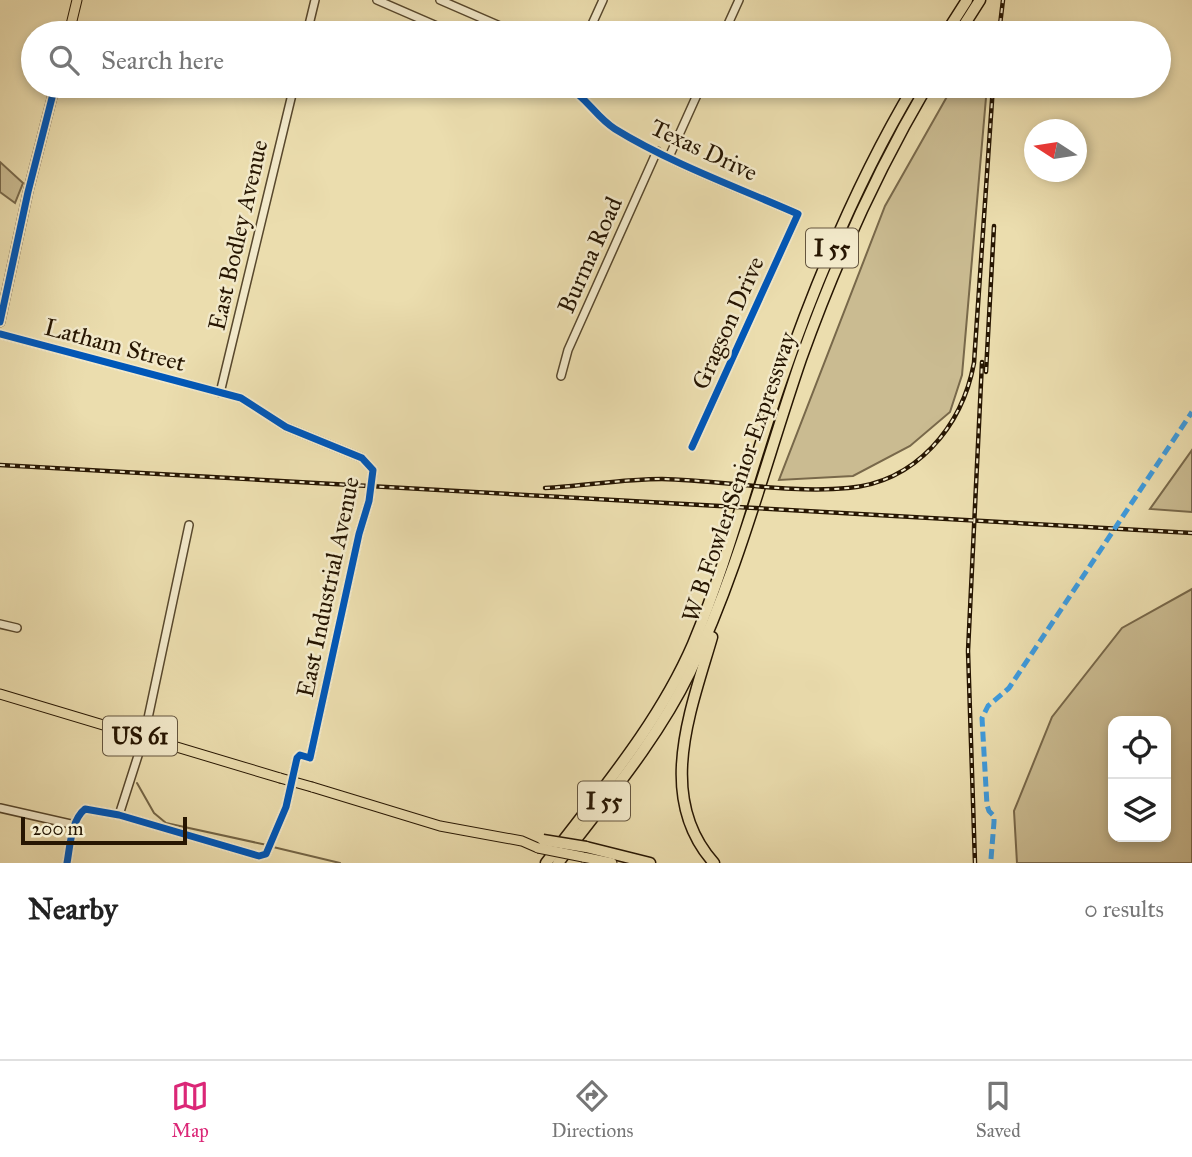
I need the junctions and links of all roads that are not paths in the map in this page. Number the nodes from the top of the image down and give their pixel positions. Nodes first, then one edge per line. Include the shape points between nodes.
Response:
1 (77, 0) edge
2 (315, 0) edge
3 (377, 0) edge
4 (440, 0) edge
5 (603, 0) edge
6 (739, 0) edge
7 (967, 0) edge
8 (979, 0) edge
9 (71, 21) edge
10 (310, 21) edge
11 (425, 21) edge
12 (488, 21) edge
13 (594, 21) edge
14 (729, 21) edge
15 (954, 21) edge
16 (966, 21) edge
17 (52, 98) edge
18 (291, 98) edge
19 (583, 98) edge
20 (696, 98) edge
21 (908, 98) edge
22 (920, 98) edge
23 (657, 151) junction
24 (669, 157) junction
25 (798, 214) joint
26 (0, 322) edge
27 (0, 334) edge
28 (561, 376) dead end
29 (220, 393) junction
30 (692, 447) dead end
31 (189, 525) dead end
32 (722, 602) junction
33 (0, 624) edge
34 (17, 628) dead end
35 (0, 694) edge
36 (144, 737) junction
37 (0, 808) edge
38 (119, 815) junction
39 (75, 825) junction
40 (540, 844) joint
41 (585, 852) junction
42 (67, 863) edge
43 (546, 863) edge
44 (558, 863) edge
45 (612, 863) edge
46 (650, 863) edge
47 (714, 863) edge

1 - 9 main road
2 - 10 street
3 - 11 street
4 - 12 street
5 - 13 street
6 - 14 street
7 - 15 highway
8 - 16 highway
17 - 26 main road
18 - 29 street, East Bodley Avenue
19 - 23 street, Texas Drive via 613,128
20 - 24 street
21 - 43 highway, W B Fowler Senior Expressway / I 55 via 848,211 816,286 692,645 657,712
22 - 32 highway, W B Fowler Senior Expressway / I 55 via 881,170 830,282
23 - 24 street, Texas Drive
23 - 28 street, Burma Road via 568,350
24 - 25 street, Texas Drive
25 - 30 street, Gragson Drive
27 - 29 street, Latham Street
29 - 38 street, East Industrial Avenue via 241,398 286,427 354,454 373,470 310,758 297,758 286,807 267,851 259,856
31 - 36 street
32 - 44 highway, W B Fowler Senior Expressway / I 55 via 650,741
32 - 47 highway via 685,729 681,763 682,802 691,827
33 - 34 street
35 - 36 main road, US 61
36 - 38 street
36 - 40 main road, US 61, bridge via 440,826
37 - 39 street
38 - 39 street via 85,809
39 - 42 street
40 - 41 highway, US 61, bridge
41 - 45 main road, US 61
41 - 46 highway, US 61

